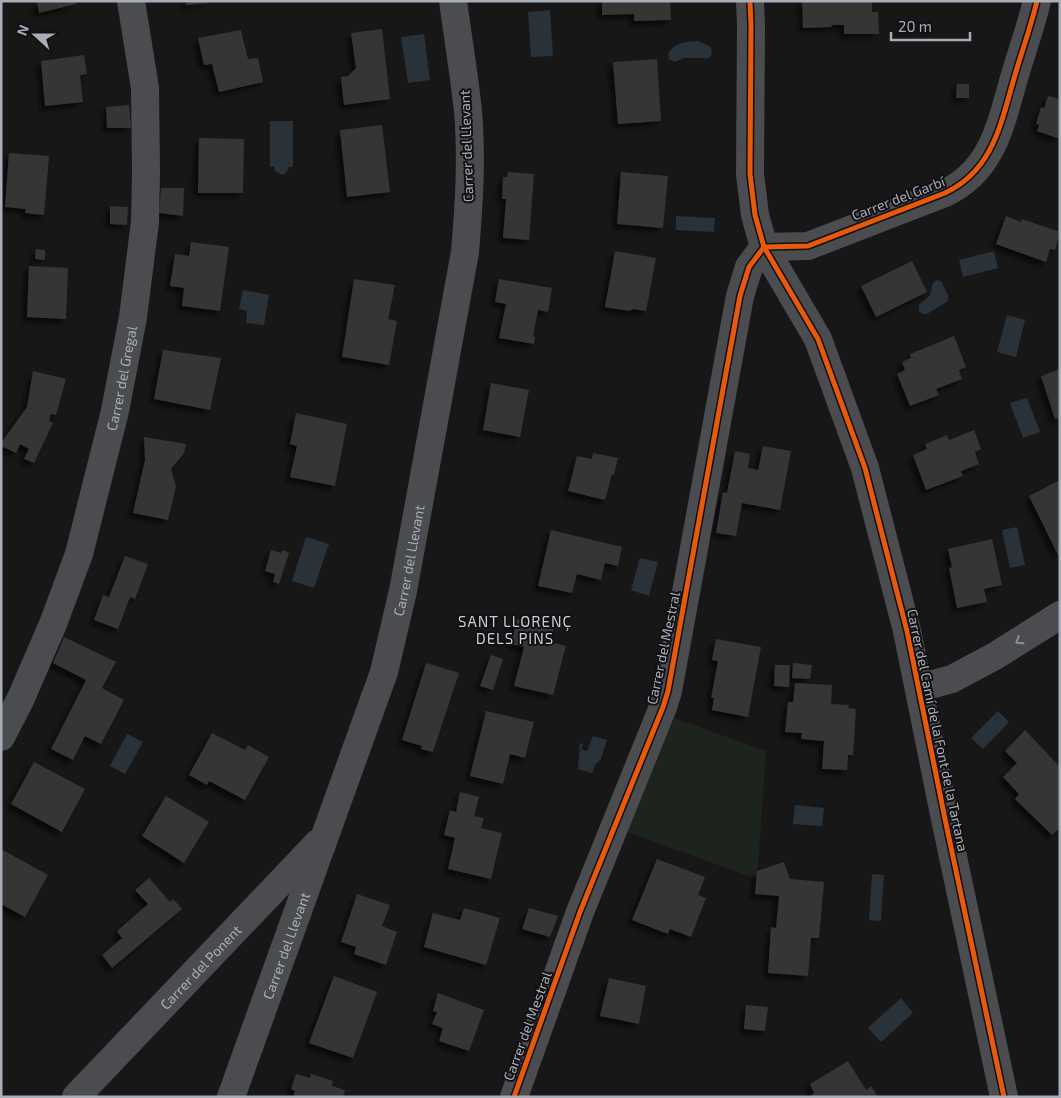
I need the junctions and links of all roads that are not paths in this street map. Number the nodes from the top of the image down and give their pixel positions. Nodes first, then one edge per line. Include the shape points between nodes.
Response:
1 (131, 1) edge
2 (453, 1) edge
3 (750, 1) edge
4 (1037, 1) edge
5 (764, 247) junction
6 (1060, 615) edge
7 (919, 688) junction
8 (1, 736) edge
9 (324, 836) junction
10 (1002, 1096) edge
11 (76, 1097) edge
12 (232, 1097) edge
13 (514, 1097) edge

1 - 8 street, Carrer del Gregal via 145,88 146,173 145,222 133,317 115,411 79,554 21,698
2 - 9 street, Carrer del Llevant via 468,112 470,168 465,252 408,564 384,672
3 - 5 street, Carrer del Camí de la Font de la Tartana via 750,174 755,215
4 - 5 street, Carrer del Garbí via 998,133 986,158 973,174 945,193 808,246
5 - 7 street, Carrer del Camí de la Font de la Tartana via 818,339 849,421 870,487
5 - 13 street, Carrer del Mestral via 749,267 740,296 663,708 580,912
6 -> 7 street via 952,679
7 - 10 street, Carrer del Camí de la Font de la Tartana
9 - 11 street, Carrer del Ponent
9 - 12 street, Carrer del Llevant

